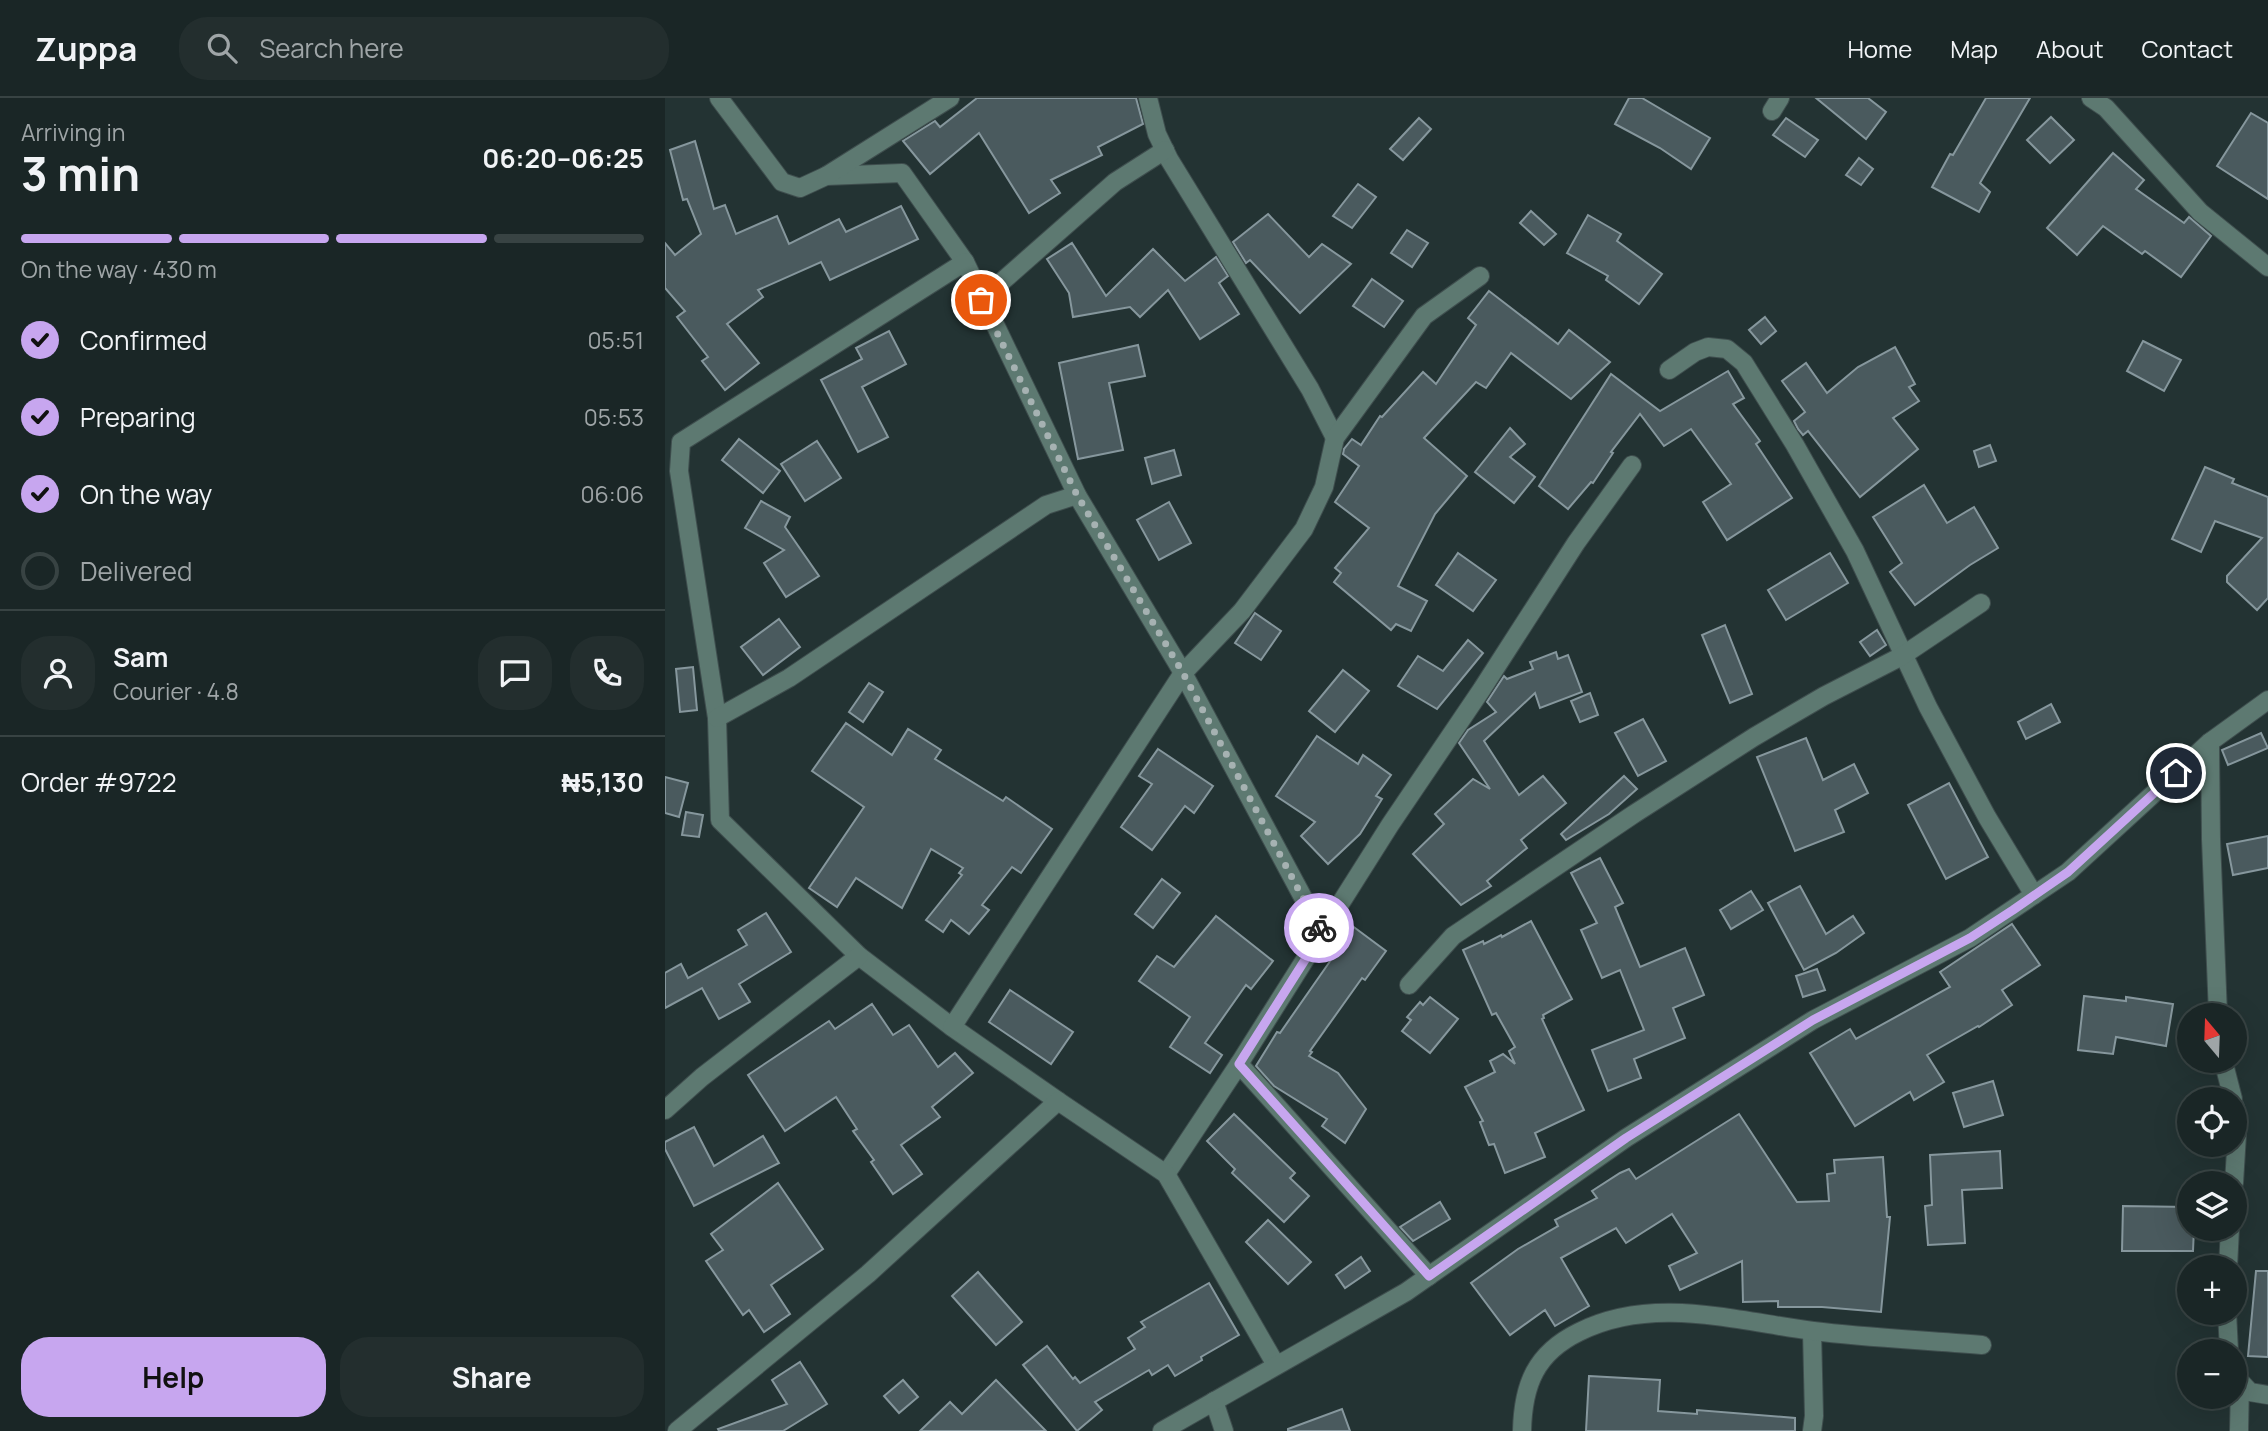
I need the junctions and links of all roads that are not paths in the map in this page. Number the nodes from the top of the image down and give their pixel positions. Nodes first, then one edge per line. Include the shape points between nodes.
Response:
1 (719, 98) edge
2 (950, 98) edge
3 (1148, 98) edge
4 (2091, 98) edge
5 (1165, 150) junction
6 (826, 176) junction
7 (965, 262) junction
8 (2268, 267) edge
9 (1480, 276) dead end
10 (981, 300) junction
11 (1669, 370) dead end
12 (1335, 438) junction
13 (1632, 465) dead end
14 (1077, 495) junction
15 (1981, 603) dead end
16 (1902, 656) junction
17 (1183, 673) junction
18 (2268, 700) edge
19 (717, 718) junction
20 (2210, 742) junction
21 (2034, 895) junction
22 (1322, 933) junction
23 (859, 956) junction
24 (1409, 985) dead end
25 (2218, 1003) edge
26 (952, 1027) junction
27 (1239, 1064) junction
28 (1058, 1101) junction
29 (665, 1110) edge
30 (1166, 1174) junction
31 (1429, 1276) junction
32 (1812, 1331) junction
33 (1982, 1345) dead end
34 (1276, 1365) junction
35 (2247, 1389) edge
36 (2268, 1395) edge
37 (1214, 1401) junction
38 (2238, 1409) edge
39 (677, 1431) edge
40 (1162, 1431) edge
41 (1224, 1431) edge
42 (1522, 1431) edge
43 (1812, 1431) edge
44 (2239, 1431) edge

1 - 6 street via 782,182 800,188
2 - 6 street
3 - 5 street
4 - 8 street via 2106,108 2200,212
5 - 10 street via 1115,182
5 - 12 street
6 - 7 street via 902,173
7 - 10 street
7 - 19 street via 681,442 679,471
9 - 12 street via 1424,316
10 - 14 street
11 - 16 street via 1708,347 1727,349 1744,363 1855,551
12 - 17 street via 1324,487 1304,529 1242,611
13 - 22 street via 1576,542
14 - 17 street
14 - 19 street via 1047,505 789,678
15 - 16 street
16 - 21 street
16 - 24 street via 1778,723 1634,814 1453,936
17 - 22 street
17 - 26 street
18 - 20 street
19 - 23 street via 720,820
20 - 21 street via 2068,872
20 - 25 street
21 - 31 street via 1970,938 1813,1020 1626,1138
22 - 27 street
23 - 26 street
23 - 29 street
26 - 28 street
27 - 30 street
27 - 31 street
28 - 30 street
28 - 39 street via 868,1274
30 - 34 street
31 - 34 street
32 - 33 street
32 - 42 street via 1694,1313 1604,1321 1563,1340 1536,1367 1528,1385
32 - 43 street
34 - 37 street
35 - 36 street
37 - 40 street
37 - 41 street
38 - 44 street

